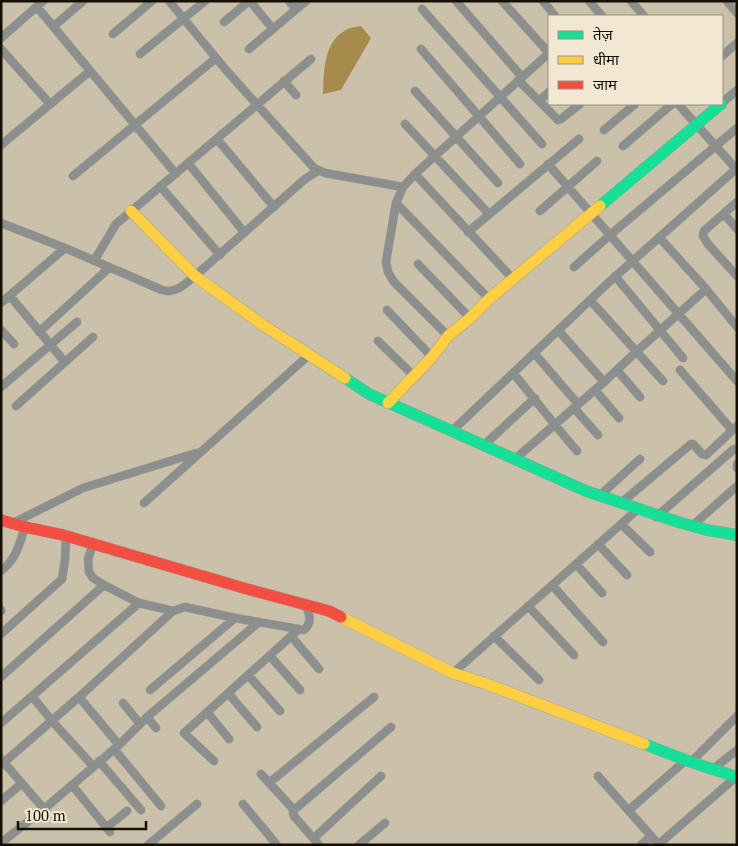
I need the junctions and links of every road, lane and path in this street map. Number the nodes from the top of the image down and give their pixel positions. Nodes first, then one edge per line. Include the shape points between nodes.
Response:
1 (83, 1) edge
2 (152, 1) edge
3 (169, 1) edge
4 (205, 1) edge
5 (249, 1) edge
6 (289, 1) edge
7 (306, 1) edge
8 (456, 1) edge
9 (502, 1) edge
10 (543, 1) edge
11 (589, 1) edge
12 (631, 1) edge
13 (727, 1) edge
14 (40, 4) edge
15 (422, 9) dead end
16 (296, 10) junction
17 (599, 13) edge
18 (737, 13) edge
19 (554, 15) edge
20 (643, 15) edge
21 (184, 20) junction
22 (224, 22) dead end
23 (54, 26) junction
24 (274, 29) junction
25 (113, 34) dead end
26 (1, 38) edge
27 (737, 43) edge
28 (1, 49) edge
29 (249, 49) dead end
30 (421, 49) dead end
31 (548, 52) edge
32 (140, 54) dead end
33 (548, 54) edge
34 (723, 55) edge
35 (216, 58) junction
36 (311, 59) dead end
37 (90, 71) junction
38 (520, 79) junction
39 (284, 81) junction
40 (737, 90) edge
41 (415, 91) dead end
42 (548, 93) edge
43 (296, 95) dead end
44 (500, 97) junction
45 (539, 101) junction
46 (723, 101) edge
47 (50, 104) junction
48 (257, 105) junction
49 (579, 105) edge
50 (634, 105) edge
51 (671, 105) edge
52 (679, 105) edge
53 (719, 105) edge
54 (479, 116) junction
55 (405, 124) dead end
56 (135, 125) junction
57 (697, 125) junction
58 (737, 128) edge
59 (604, 130) dead end
60 (456, 137) junction
61 (217, 139) junction
62 (580, 139) dead end
63 (542, 144) dead end
64 (1, 145) edge
65 (623, 146) dead end
66 (716, 146) junction
67 (435, 156) junction
68 (597, 161) dead end
69 (188, 163) junction
70 (520, 164) dead end
71 (548, 164) junction
72 (736, 169) edge
73 (318, 171) junction
74 (176, 174) junction
75 (415, 174) junction
76 (73, 176) dead end
77 (498, 183) dead end
78 (160, 186) junction
79 (403, 187) junction
80 (568, 187) junction
81 (737, 202) edge
82 (396, 203) junction
83 (274, 207) junction
84 (131, 211) junction
85 (540, 211) dead end
86 (489, 214) junction
87 (591, 214) junction
88 (724, 214) junction
89 (1, 223) edge
90 (737, 229) edge
91 (244, 232) junction
92 (468, 232) junction
93 (610, 235) junction
94 (659, 237) junction
95 (65, 248) junction
96 (220, 255) junction
97 (633, 260) junction
98 (94, 261) junction
99 (418, 264) dead end
100 (574, 267) dead end
101 (109, 268) junction
102 (195, 276) junction
103 (615, 276) junction
104 (737, 276) edge
105 (512, 279) junction
106 (706, 290) junction
107 (10, 296) junction
108 (489, 299) junction
109 (590, 300) junction
110 (1, 303) edge
111 (387, 310) dead end
112 (680, 314) junction
113 (470, 318) junction
114 (77, 322) dead end
115 (737, 327) edge
116 (1, 330) edge
117 (558, 330) junction
118 (661, 331) junction
119 (39, 332) junction
120 (448, 336) junction
121 (92, 337) dead end
122 (378, 341) dead end
123 (14, 344) dead end
124 (50, 344) junction
125 (636, 352) junction
126 (534, 353) junction
127 (309, 355) junction
128 (432, 357) junction
129 (683, 358) dead end
130 (64, 362) junction
131 (617, 370) junction
132 (680, 370) dead end
133 (513, 373) junction
134 (414, 376) junction
135 (663, 381) dead end
136 (737, 381) edge
137 (604, 382) junction
138 (1, 387) edge
139 (595, 390) junction
140 (640, 397) dead end
141 (535, 398) junction
142 (388, 402) junction
143 (16, 406) dead end
144 (576, 406) junction
145 (619, 418) dead end
146 (554, 425) junction
147 (734, 428) edge
148 (452, 431) junction
149 (598, 435) dead end
150 (484, 445) junction
151 (734, 449) dead end
152 (577, 451) dead end
153 (201, 452) junction
154 (515, 459) junction
155 (640, 459) dead end
156 (737, 464) edge
157 (737, 468) edge
158 (737, 486) edge
159 (600, 496) junction
160 (144, 503) dead end
161 (621, 503) junction
162 (638, 510) junction
163 (656, 517) junction
164 (7, 521) edge
165 (621, 524) junction
166 (24, 526) junction
167 (692, 526) junction
168 (737, 535) edge
169 (66, 536) junction
170 (92, 544) junction
171 (598, 544) junction
172 (650, 552) dead end
173 (576, 564) junction
174 (1, 571) edge
175 (627, 575) dead end
176 (104, 585) junction
177 (552, 585) junction
178 (602, 593) dead end
179 (139, 603) junction
180 (306, 605) junction
181 (528, 606) junction
182 (173, 611) junction
183 (235, 618) junction
184 (259, 622) junction
185 (299, 629) junction
186 (1, 634) edge
187 (291, 636) junction
188 (494, 636) junction
189 (603, 642) dead end
190 (574, 655) dead end
191 (270, 656) junction
192 (319, 669) dead end
193 (453, 673) junction
194 (248, 675) junction
195 (1, 678) edge
196 (540, 680) dead end
197 (150, 690) dead end
198 (300, 690) dead end
199 (228, 693) junction
200 (32, 696) junction
201 (374, 697) dead end
202 (79, 698) junction
203 (123, 703) dead end
204 (280, 711) dead end
205 (207, 712) junction
206 (737, 716) edge
207 (147, 717) junction
208 (52, 721) junction
209 (1, 723) edge
210 (140, 724) junction
211 (257, 727) dead end
212 (156, 728) dead end
213 (391, 728) dead end
214 (229, 739) dead end
215 (116, 747) junction
216 (737, 750) edge
217 (214, 761) dead end
218 (688, 761) junction
219 (2, 762) edge
220 (96, 764) junction
221 (713, 769) junction
222 (261, 774) dead end
223 (381, 776) dead end
224 (598, 776) dead end
225 (737, 777) edge
226 (269, 783) junction
227 (21, 784) junction
228 (72, 785) junction
229 (1, 801) edge
230 (197, 804) dead end
231 (243, 804) dead end
232 (161, 806) dead end
233 (44, 809) junction
234 (140, 810) dead end
235 (294, 810) junction
236 (629, 810) junction
237 (127, 811) dead end
238 (385, 822) dead end
239 (651, 836) junction
240 (316, 842) edge
241 (1, 843) edge
242 (659, 844) edge
243 (148, 845) edge
244 (277, 845) edge
245 (359, 845) edge
246 (641, 845) edge

1 - 23 street
2 - 25 street
3 - 21 street
4 - 21 street
5 - 22 street
5 - 24 street
6 - 16 street
7 - 16 street
8 - 38 street
9 - 31 street
10 - 19 street
11 - 17 street
12 - 20 street
13 - 18 street
14 - 23 street
14 - 26 street
15 - 44 street
16 - 24 street
21 - 32 street
21 - 35 street
23 - 37 street
24 - 29 street
27 - 34 street
28 - 47 street
30 - 54 street
33 - 38 street
35 - 48 street
35 - 56 street
36 - 39 street
37 - 47 street
37 - 56 street
38 - 44 street
38 - 45 street
39 - 43 street
39 - 48 street
40 - 46 street
41 - 60 street
42 - 45 street
44 - 54 street
44 - 63 street
45 - 49 street via 558,120
47 - 64 street
48 - 61 street
48 - 73 street
50 - 59 street
51 - 65 street
52 - 57 street
53 - 57 street
54 - 60 street
54 - 70 street
55 - 67 street
56 - 74 street
56 - 76 street
57 - 66 street
57 - 87 street
58 - 66 street
60 - 67 street
60 - 77 street
61 - 69 street
61 - 83 street
62 - 71 street
66 - 72 street
66 - 93 street
67 - 75 street
67 - 86 street
68 - 80 street
69 - 74 street
69 - 91 street
71 - 80 street
71 - 86 street
72 - 94 street
73 - 79 street
73 - 83 street
74 - 78 street
75 - 79 street
75 - 92 street
78 - 84 street
78 - 96 street
79 - 82 street
80 - 85 street
80 - 87 street
81 - 88 street
82 - 108 street
82 - 120 street via 386,262 388,272
83 - 91 street
84 - 98 street via 116,224
84 - 102 street
86 - 92 street
87 - 93 street
87 - 105 street
88 - 90 street
88 - 104 street via 704,231 703,236
89 - 95 street
91 - 96 street
92 - 105 street
93 - 97 street
93 - 100 street
94 - 97 street
94 - 106 street
95 - 98 street
95 - 107 street
96 - 102 street
97 - 103 street
97 - 112 street
98 - 101 street
99 - 113 street
101 - 102 street via 172,292
101 - 119 street
102 - 127 street
103 - 109 street
103 - 118 street
105 - 108 street
106 - 112 street
106 - 115 street
107 - 110 street
107 - 119 street
108 - 113 street
109 - 117 street
109 - 125 street
111 - 128 street
112 - 118 street
112 - 136 street
113 - 120 street
114 - 124 street
116 - 123 street
117 - 126 street
117 - 137 street
118 - 125 street
118 - 129 street
119 - 124 street
120 - 128 street
121 - 130 street
122 - 134 street
124 - 130 street
124 - 138 street
125 - 131 street
125 - 135 street
126 - 133 street
126 - 144 street
127 - 142 street via 369,394
127 - 153 street
128 - 134 street
130 - 143 street
131 - 137 street
131 - 140 street
132 - 147 street
133 - 141 street
133 - 148 street
134 - 142 street
137 - 139 street
139 - 144 street
139 - 145 street
141 - 146 street
141 - 150 street
142 - 148 street
144 - 146 street
144 - 149 street
146 - 152 street
146 - 154 street
147 - 161 street via 706,454 691,444
148 - 150 street
150 - 154 street
151 - 163 street
153 - 160 street
153 - 164 street via 83,488
154 - 159 street
155 - 159 street
156 - 157 street
158 - 167 street
159 - 161 street
161 - 162 street
162 - 163 street
162 - 165 street
163 - 167 street
164 - 166 street
165 - 171 street
165 - 172 street
166 - 169 street
166 - 174 street via 18,551
167 - 168 street
169 - 170 street
169 - 186 street via 62,580
170 - 176 street via 89,572
170 - 180 street
171 - 173 street
171 - 175 street
173 - 177 street
173 - 178 street
176 - 179 street
176 - 195 street
177 - 181 street
177 - 189 street
179 - 182 street
179 - 200 street
180 - 185 street via 310,618 308,627
180 - 193 street via 329,611
181 - 188 street
181 - 190 street
182 - 183 street via 185,607
182 - 202 street
183 - 184 street
183 - 197 street
184 - 185 street
184 - 207 street
185 - 187 street
187 - 191 street
187 - 192 street
188 - 193 street
188 - 196 street
191 - 194 street
191 - 198 street
193 - 218 street
194 - 199 street
194 - 204 street
199 - 205 street
199 - 211 street
200 - 208 street
200 - 209 street
201 - 226 street
202 - 208 street
202 - 215 street
203 - 210 street
205 - 214 street
205 - 217 street via 184,732
206 - 218 street
207 - 210 street
207 - 212 street
208 - 219 street
208 - 220 street
210 - 215 street
213 - 235 street
215 - 220 street
215 - 232 street
216 - 221 street
218 - 221 street
218 - 236 street
219 - 227 street
220 - 228 street
220 - 234 street
221 - 225 street
222 - 226 street
223 - 240 street
224 - 236 street
225 - 242 street
226 - 235 street
227 - 229 street
227 - 233 street
228 - 233 street
228 - 237 street via 108,830
230 - 243 street
231 - 244 street
233 - 241 street
235 - 240 street via 294,816
236 - 239 street
238 - 245 street
239 - 242 street
239 - 246 street

